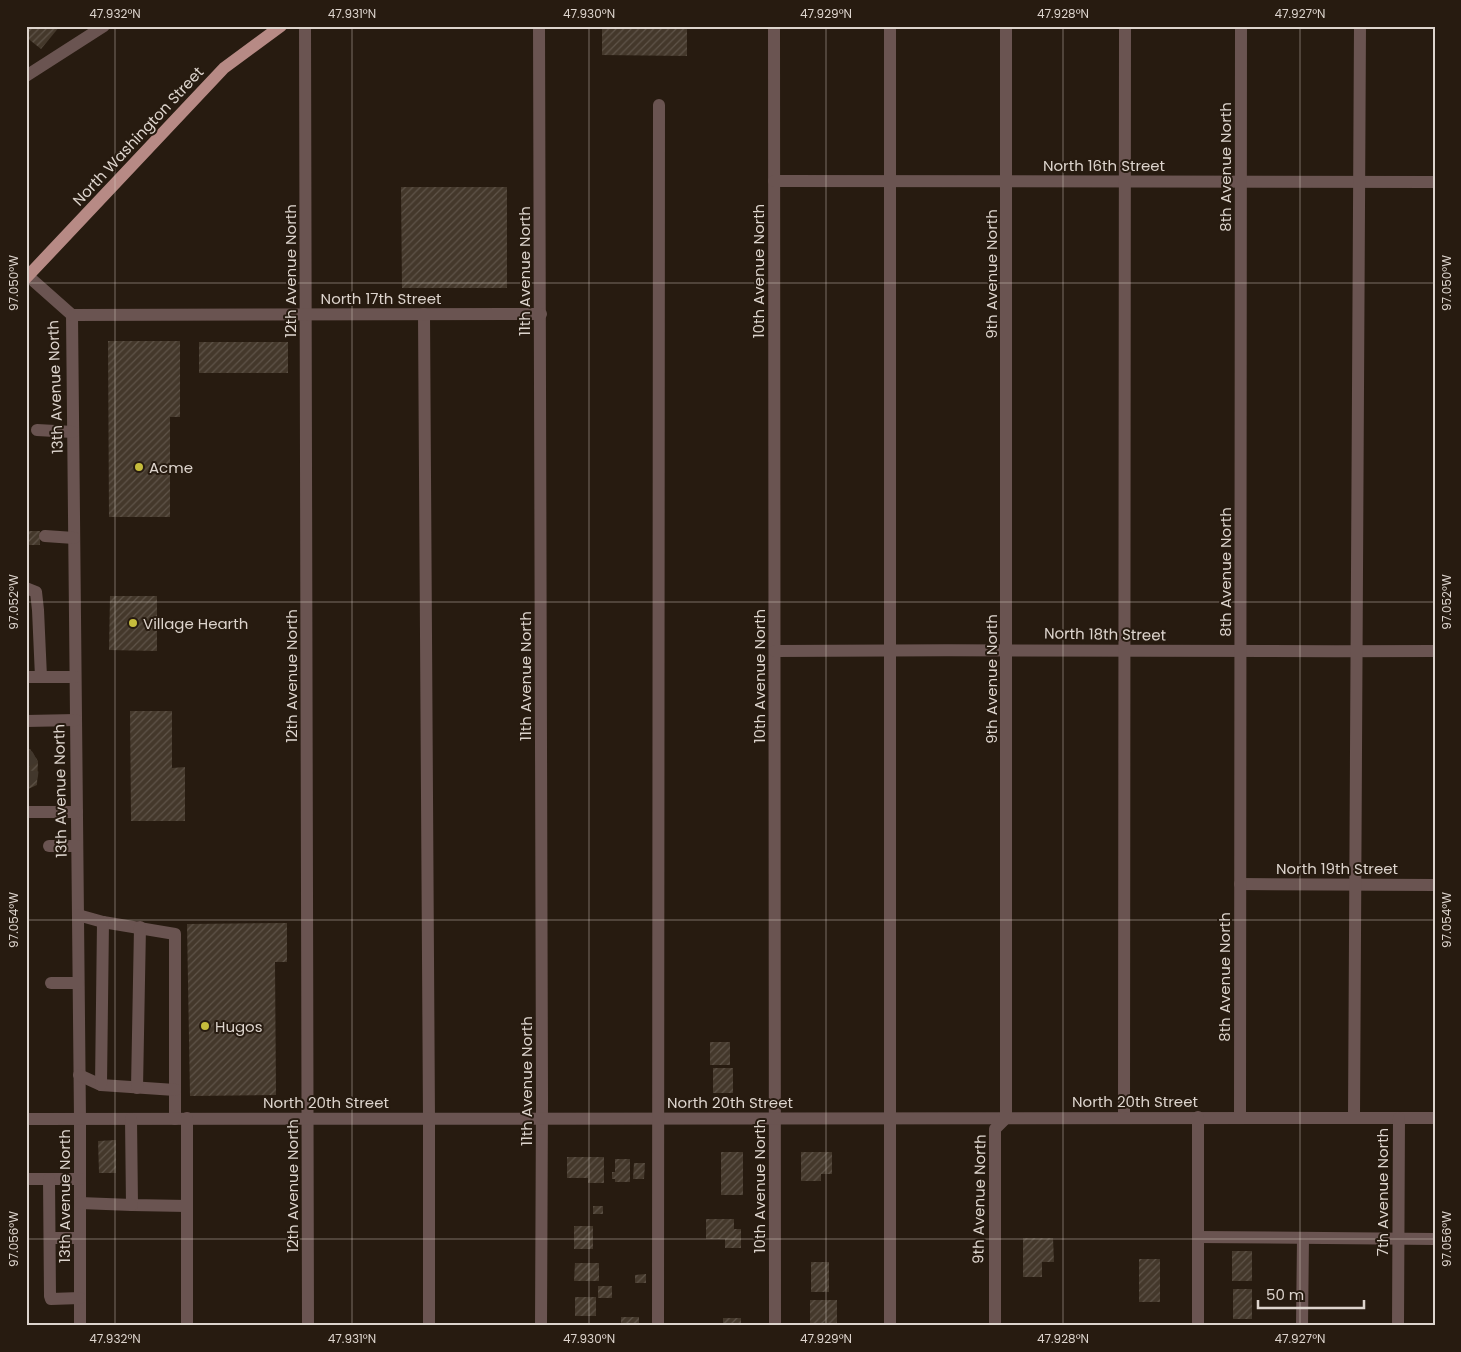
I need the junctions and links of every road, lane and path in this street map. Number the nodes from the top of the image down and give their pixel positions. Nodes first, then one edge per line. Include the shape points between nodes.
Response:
1 (104, 26) edge
2 (281, 26) edge
3 (305, 26) edge
4 (539, 26) edge
5 (774, 26) edge
6 (890, 26) edge
7 (1006, 26) edge
8 (1125, 26) edge
9 (1241, 26) edge
10 (1360, 26) edge
11 (26, 76) edge
12 (659, 105) dead end
13 (774, 181) junction
14 (890, 181) junction
15 (1007, 181) junction
16 (1125, 181) junction
17 (1242, 182) junction
18 (1360, 182) junction
19 (1435, 182) edge
20 (27, 277) edge
21 (306, 314) junction
22 (424, 314) junction
23 (541, 314) junction
24 (72, 315) junction
25 (37, 430) dead end
26 (73, 432) junction
27 (45, 536) dead end
28 (74, 538) junction
29 (26, 588) edge
30 (26, 601) edge
31 (38, 610) junction
32 (1008, 649) junction
33 (890, 650) junction
34 (1125, 650) junction
35 (775, 651) junction
36 (1357, 651) junction
37 (1435, 651) edge
38 (1241, 652) junction
39 (26, 677) edge
40 (41, 677) junction
41 (75, 677) junction
42 (76, 720) junction
43 (26, 721) edge
44 (26, 812) edge
45 (77, 812) junction
46 (49, 846) dead end
47 (77, 846) junction
48 (1240, 884) junction
49 (1356, 884) junction
50 (1435, 885) edge
51 (78, 915) junction
52 (103, 922) junction
53 (140, 927) junction
54 (51, 983) dead end
55 (78, 983) junction
56 (79, 1075) junction
57 (102, 1085) junction
58 (137, 1088) junction
59 (175, 1090) junction
60 (1198, 1117) junction
61 (1240, 1117) junction
62 (1354, 1117) junction
63 (181, 1118) junction
64 (308, 1118) junction
65 (429, 1118) junction
66 (542, 1118) junction
67 (658, 1118) junction
68 (775, 1118) junction
69 (890, 1118) junction
70 (1006, 1118) junction
71 (1124, 1118) junction
72 (1399, 1118) junction
73 (1435, 1118) edge
74 (26, 1119) edge
75 (80, 1119) junction
76 (131, 1119) junction
77 (26, 1179) edge
78 (80, 1179) junction
79 (49, 1180) junction
80 (80, 1203) junction
81 (132, 1205) junction
82 (187, 1206) junction
83 (50, 1238) junction
84 (80, 1238) junction
85 (1198, 1238) junction
86 (1303, 1238) junction
87 (1399, 1239) junction
88 (1435, 1239) edge
89 (80, 1298) junction
90 (80, 1326) edge
91 (187, 1326) edge
92 (308, 1326) edge
93 (429, 1326) edge
94 (541, 1326) edge
95 (658, 1326) edge
96 (775, 1326) edge
97 (890, 1326) edge
98 (995, 1326) edge
99 (1198, 1326) edge
100 (1302, 1326) edge
101 (1398, 1326) edge

1 - 11 street
2 - 20 main road, North Washington Street via 224,68
3 - 21 street, 12th Avenue North
4 - 23 street, 11th Avenue North
5 - 13 street, 10th Avenue North
6 - 14 street
7 - 15 street, 9th Avenue North
8 - 16 street
9 - 17 street, 8th Avenue North
10 - 18 street
12 - 67 street
13 - 14 street, North 16th Street
13 - 35 street, 10th Avenue North
14 - 15 street, North 16th Street
14 - 33 street
15 - 16 street, North 16th Street
15 - 32 street, 9th Avenue North
16 - 17 street, North 16th Street
16 - 34 street
17 - 18 street, North 16th Street
17 - 38 street, 8th Avenue North
18 - 19 street, North 16th Street
18 - 36 street
20 - 24 street, 13th Avenue North
21 - 22 street, North 17th Street
21 - 24 street, North 17th Street
21 - 64 street, 12th Avenue North
22 - 23 street, North 17th Street
22 - 65 street
23 - 66 street, 11th Avenue North
24 - 26 street, 13th Avenue North
25 - 26 street
26 - 28 street, 13th Avenue North
27 - 28 street
28 - 41 street, 13th Avenue North
29 - 31 street via 36,592
30 - 31 street via 36,604
31 - 40 street
32 - 33 street, North 18th Street
32 - 34 street, North 18th Street
32 - 70 street, 9th Avenue North
33 - 35 street, North 18th Street
33 - 69 street
34 - 38 street, North 18th Street
34 - 71 street
35 - 68 street, 10th Avenue North
36 - 37 street, North 18th Street
36 - 38 street, North 18th Street
36 - 49 street
38 - 48 street, 8th Avenue North
39 - 40 street
40 - 41 street
41 - 42 street, 13th Avenue North
42 - 43 street
42 - 45 street, 13th Avenue North
44 - 45 street
45 - 47 street, 13th Avenue North
46 - 47 street
47 - 51 street, 13th Avenue North
48 - 49 street, North 19th Street
48 - 61 street, 8th Avenue North
49 - 50 street, North 19th Street
49 - 62 street
51 - 52 street
51 - 55 street, 13th Avenue North
52 - 53 street
52 - 57 street
53 - 58 street
53 - 59 street via 175,934
54 - 55 street
55 - 56 street, 13th Avenue North
56 - 57 street
56 - 75 street, 13th Avenue North
57 - 58 street
58 - 59 street
59 - 63 street
60 - 61 street, North 20th Street
60 - 71 street, North 20th Street
60 - 85 street
61 - 62 street, North 20th Street
62 - 72 street, North 20th Street
63 - 64 street, North 20th Street
63 - 76 street, North 20th Street
63 - 82 street
64 - 65 street, North 20th Street
64 - 92 street, 12th Avenue North
65 - 66 street, North 20th Street
65 - 93 street
66 - 67 street, North 20th Street
66 - 94 street, 11th Avenue North
67 - 68 street, North 20th Street
67 - 95 street
68 - 69 street, North 20th Street
68 - 96 street, 10th Avenue North
69 - 70 street, North 20th Street
69 - 97 street
70 - 71 street, North 20th Street
70 - 98 street, 9th Avenue North via 995,1129
72 - 73 street, North 20th Street
72 - 87 street, 7th Avenue North
74 - 75 street, North 20th Street
75 - 76 street, North 20th Street
75 - 78 street, 13th Avenue North
76 - 81 street
77 - 79 street
78 - 79 street
78 - 80 street, 13th Avenue North
79 - 83 street
80 - 81 street
80 - 84 street, 13th Avenue North
81 - 82 street
82 - 91 street
83 - 84 street
83 - 89 street via 50,1296 52,1299
84 - 89 street, 13th Avenue North
85 - 86 street
85 - 99 street
86 - 87 street
86 - 100 street
87 - 88 street
87 - 101 street, 7th Avenue North
89 - 90 street, 13th Avenue North

